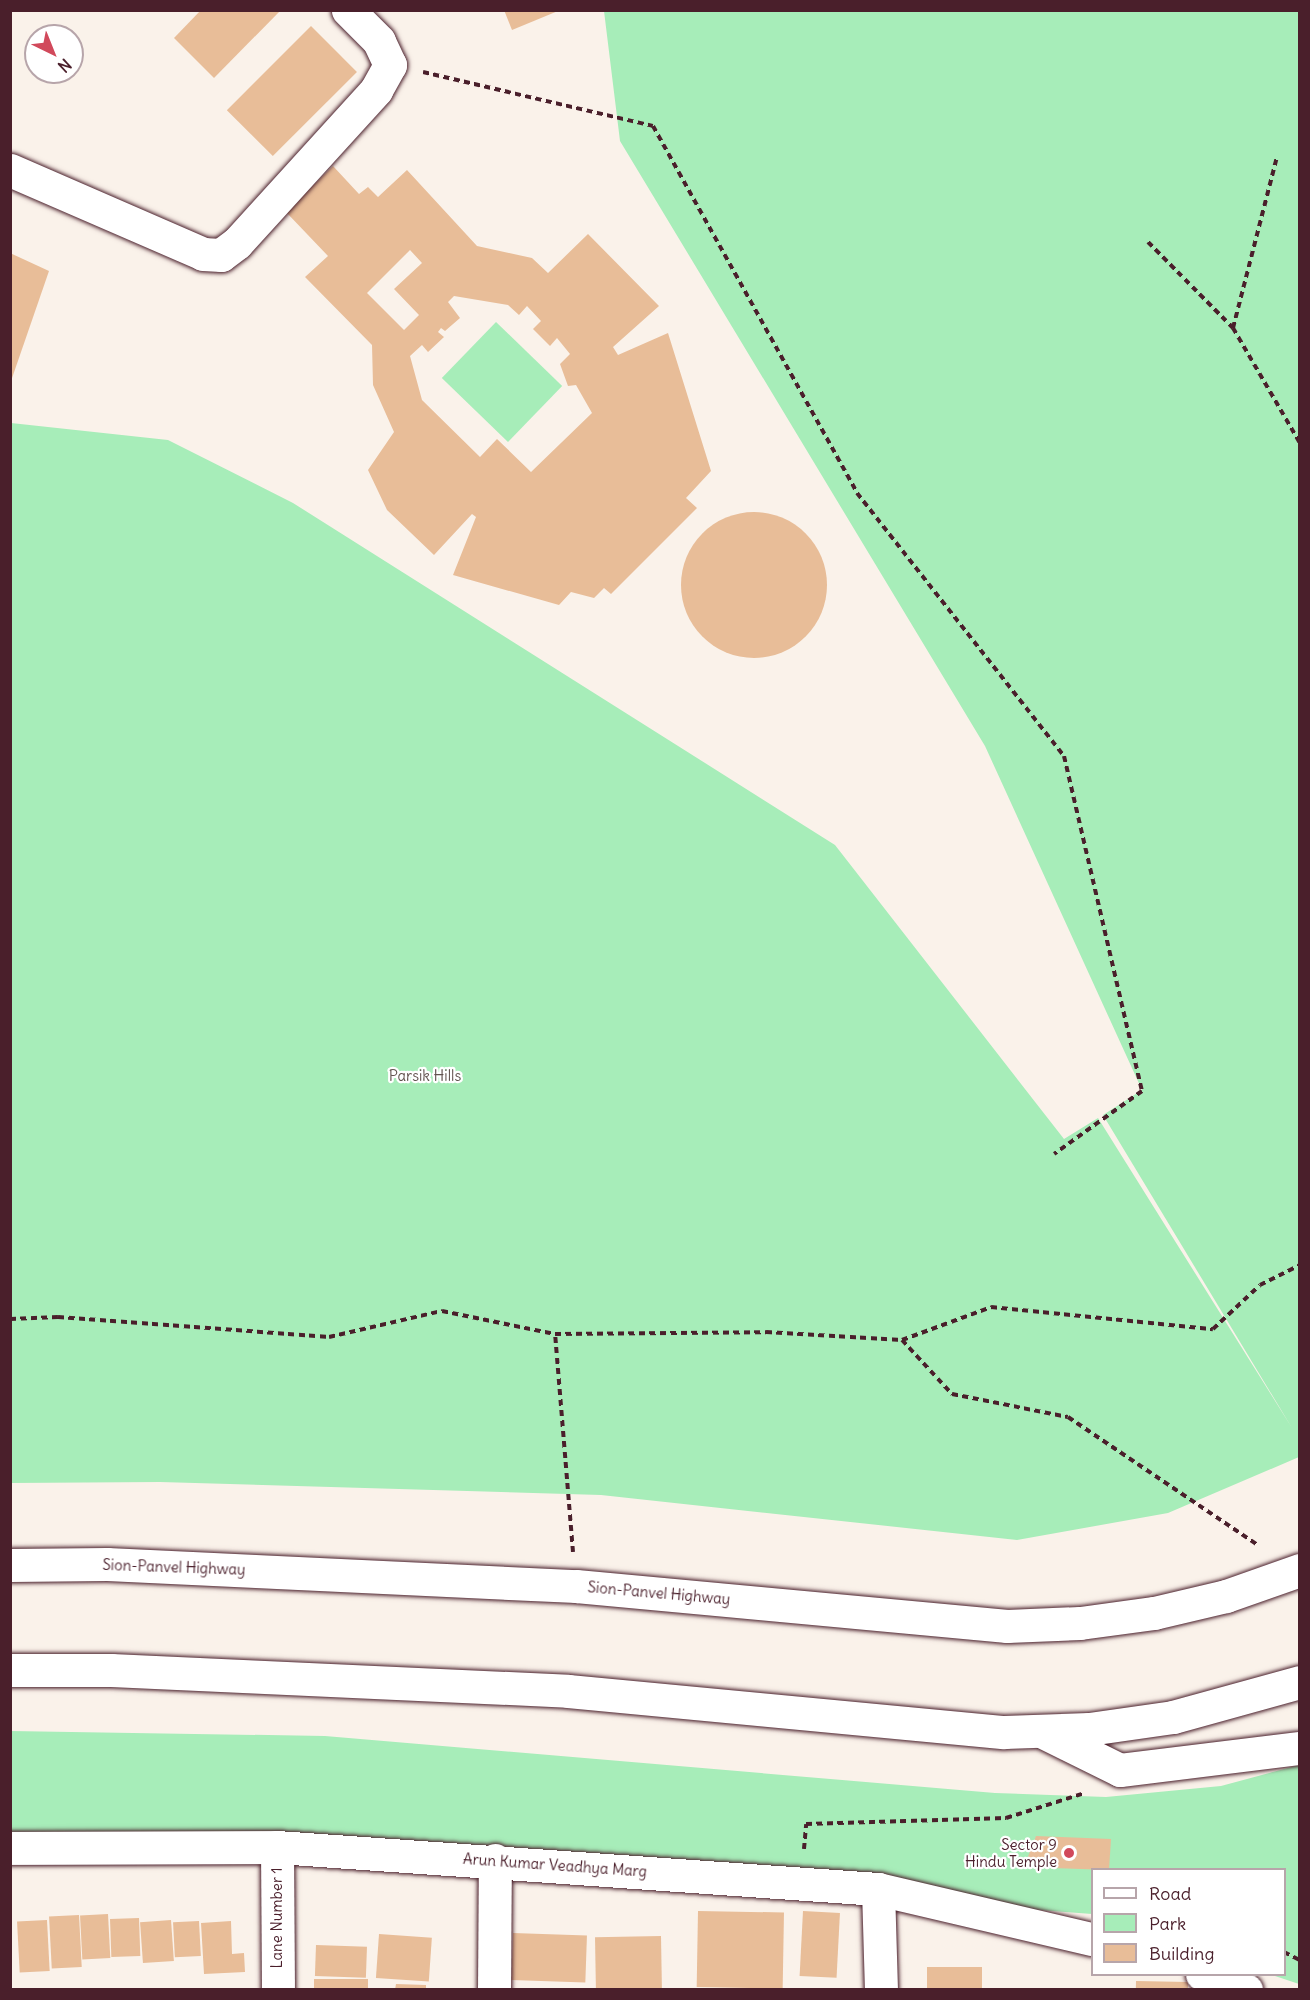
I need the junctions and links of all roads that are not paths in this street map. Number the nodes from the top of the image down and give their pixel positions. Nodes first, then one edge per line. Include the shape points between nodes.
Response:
1 (348, 10) edge
2 (10, 170) edge
3 (10, 1565) edge
4 (1298, 1571) edge
5 (10, 1670) edge
6 (1299, 1682) edge
7 (1041, 1731) junction
8 (1299, 1748) edge
9 (277, 1847) junction
10 (10, 1848) edge
11 (495, 1860) junction
12 (878, 1889) junction
13 (1091, 1939) edge
14 (1208, 1976) edge
15 (278, 1989) edge
16 (494, 1989) edge
17 (880, 1989) edge
18 (1246, 1989) edge

1 - 2 main road via 379,41 390,65 376,90 237,243 220,255 203,254
3 - 4 main road, Sion-Panvel Highway via 177,1566 576,1586 1007,1626 1080,1623 1154,1613 1226,1596
5 - 7 main road via 111,1670 568,1691 1004,1732
6 - 7 main road via 1255,1698 1173,1718
7 - 8 main road via 1120,1770
9 - 10 main road, Arun Kumar Veadhya Marg
9 - 11 main road, Arun Kumar Veadhya Marg
9 - 15 main road, Lane Number 1
11 - 12 main road, Arun Kumar Veadhya Marg
11 - 16 main road
12 - 13 main road, Arun Kumar Veadhya Marg
12 - 17 main road
14 - 18 main road

